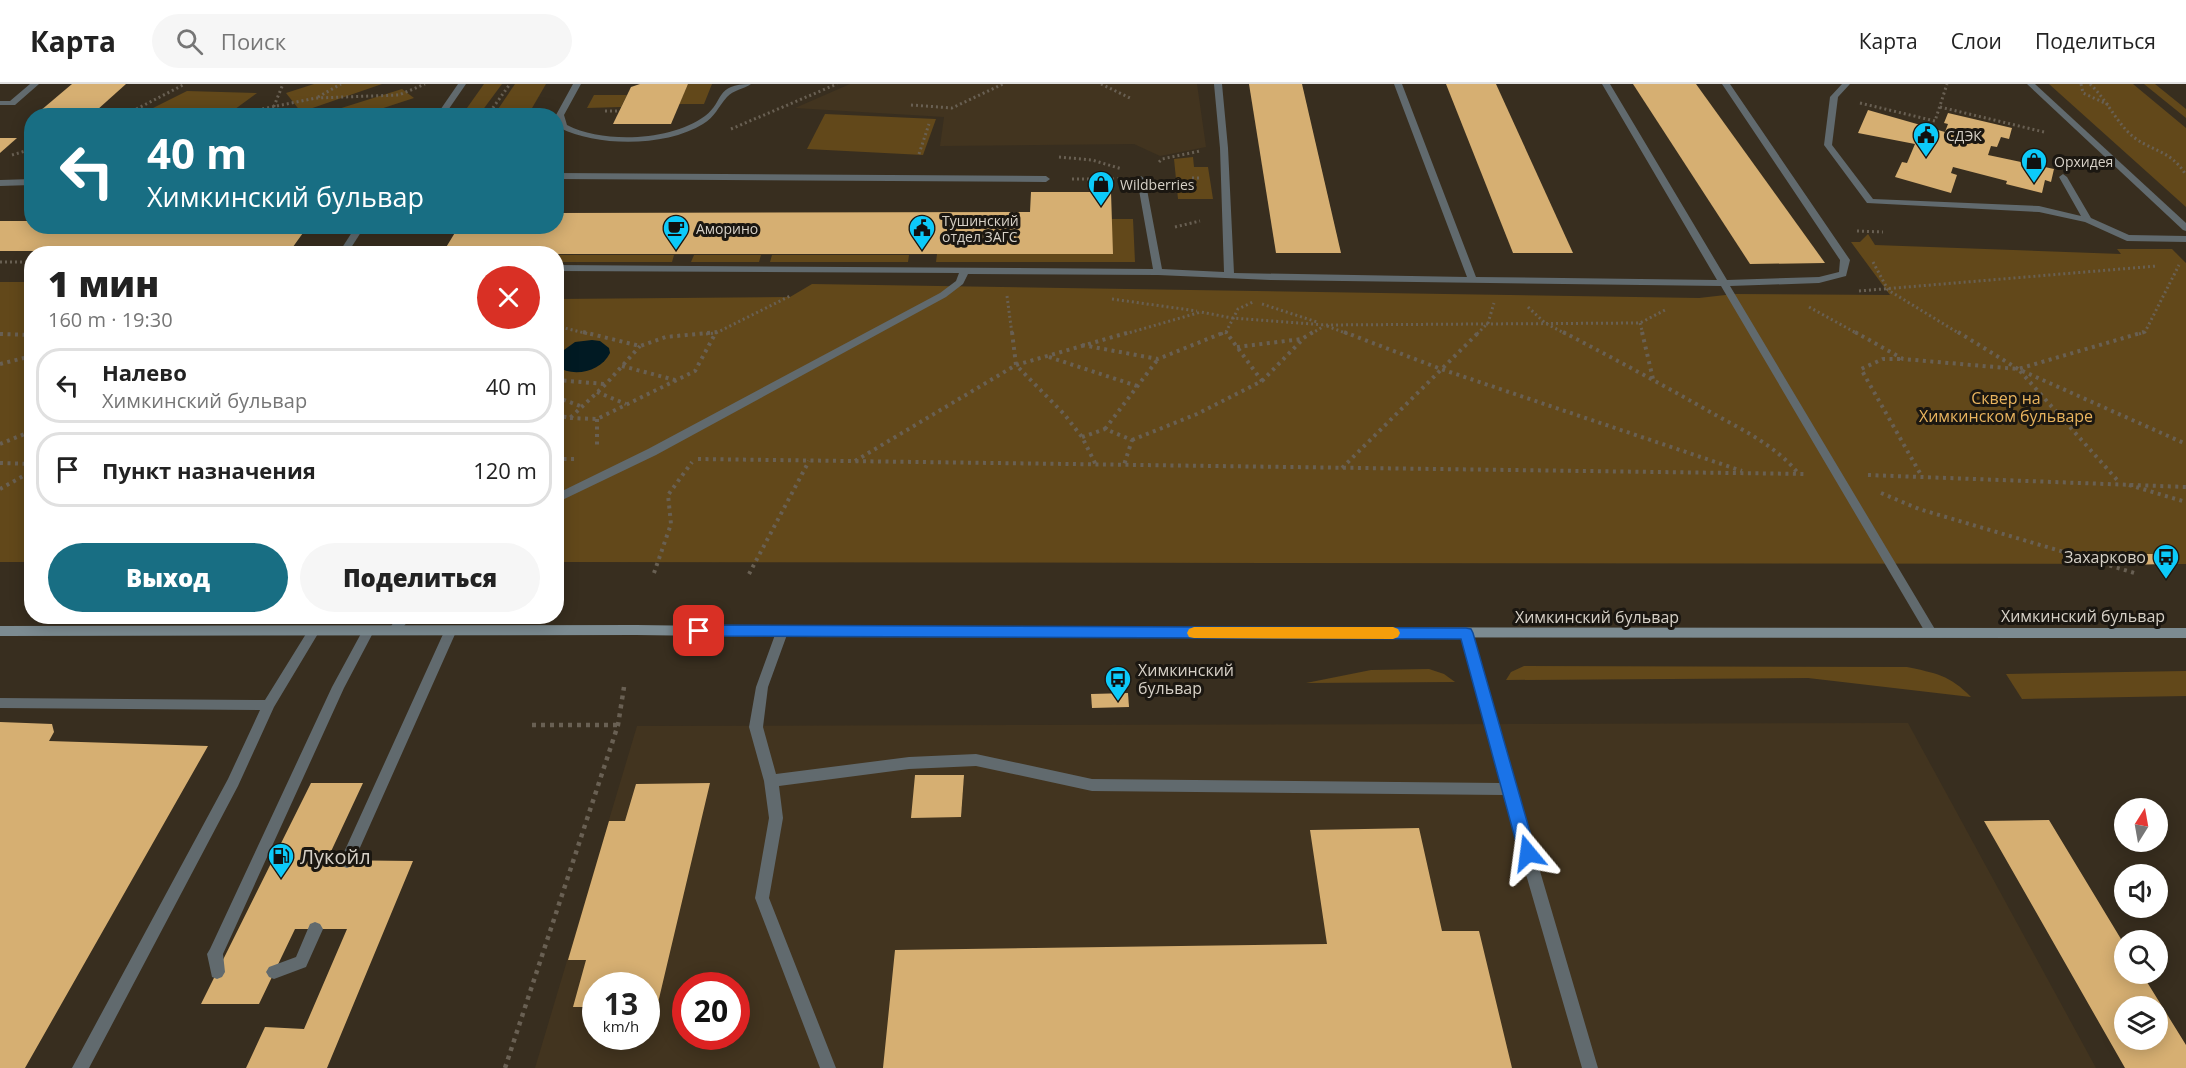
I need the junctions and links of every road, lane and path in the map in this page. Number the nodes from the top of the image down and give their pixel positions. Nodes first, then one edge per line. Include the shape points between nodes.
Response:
1 (35, 84) edge
2 (185, 84) edge
3 (283, 84) edge
4 (341, 84) edge
5 (425, 84) edge
6 (462, 84) edge
7 (510, 84) edge
8 (577, 84) edge
9 (747, 84) edge
10 (1003, 84) edge
11 (1101, 84) edge
12 (1218, 84) edge
13 (1398, 84) edge
14 (1606, 84) edge
15 (1726, 84) edge
16 (1846, 84) edge
17 (1947, 84) edge
18 (2031, 84) edge
19 (2081, 84) edge
20 (2090, 84) edge
21 (1834, 97) junction
22 (318, 98) junction
23 (1130, 98) dead end
24 (0, 102) edge
25 (911, 105) dead end
26 (2110, 106) junction
27 (1940, 107) junction
28 (138, 108) edge
29 (272, 108) joint
30 (446, 108) edge
31 (493, 108) edge
32 (564, 108) edge
33 (929, 124) dead end
34 (564, 126) edge
35 (2054, 134) dead end
36 (1224, 148) junction
37 (24, 152) edge
38 (919, 154) dead end
39 (10, 156) dead end
40 (2186, 175) edge
41 (564, 176) edge
42 (2063, 177) dead end
43 (1046, 179) dead end
44 (1094, 179) dead end
45 (1108, 179) dead end
46 (1141, 179) joint
47 (24, 182) edge
48 (0, 183) edge
49 (1227, 214) junction
50 (2088, 220) junction
51 (2186, 228) edge
52 (1151, 232) junction
53 (2186, 238) edge
54 (0, 262) edge
55 (24, 262) edge
56 (2180, 264) junction
57 (2186, 264) edge
58 (564, 268) edge
59 (824, 269) junction
60 (964, 272) junction
61 (1158, 272) junction
62 (1229, 274) junction
63 (1257, 276) junction
64 (1473, 280) junction
65 (1501, 280) junction
66 (1724, 283) junction
67 (1006, 292) dead end
68 (1107, 299) dead end
69 (1255, 301) junction
70 (1801, 303) dead end
71 (1670, 308) dead end
72 (1201, 312) junction
73 (1232, 318) junction
74 (1488, 323) junction
75 (1545, 323) junction
76 (1640, 323) junction
77 (1325, 325) junction
78 (564, 328) edge
79 (1226, 332) junction
80 (716, 333) junction
81 (0, 334) edge
82 (24, 335) edge
83 (1302, 339) junction
84 (1081, 345) junction
85 (640, 346) junction
86 (1236, 347) junction
87 (1048, 357) junction
88 (24, 358) edge
89 (1158, 359) junction
90 (1903, 359) junction
91 (0, 364) edge
92 (1016, 365) junction
93 (622, 366) junction
94 (1441, 369) junction
95 (2018, 369) junction
96 (1653, 379) junction
97 (675, 380) junction
98 (564, 381) edge
99 (1262, 381) junction
100 (606, 384) junction
101 (1137, 386) junction
102 (597, 392) junction
103 (564, 400) edge
104 (627, 404) junction
105 (583, 407) junction
106 (564, 416) edge
107 (570, 418) junction
108 (597, 419) junction
109 (1105, 429) junction
110 (24, 434) edge
111 (1082, 437) junction
112 (1132, 440) junction
113 (0, 444) edge
114 (2186, 444) edge
115 (597, 449) dead end
116 (684, 455) dead end
117 (694, 459) junction
118 (810, 461) junction
119 (854, 462) junction
120 (0, 463) edge
121 (24, 464) edge
122 (1096, 465) junction
123 (1124, 465) junction
124 (1342, 468) junction
125 (1748, 473) junction
126 (1798, 474) junction
127 (1837, 474) junction
128 (1921, 475) junction
129 (24, 476) edge
130 (2120, 483) junction
131 (2186, 487) edge
132 (0, 489) edge
133 (564, 495) edge
134 (2186, 502) edge
135 (654, 573) dead end
136 (749, 574) dead end
137 (2138, 574) dead end
138 (394, 624) edge
139 (400, 624) edge
140 (0, 631) edge
141 (313, 632) junction
142 (368, 632) junction
143 (393, 632) junction
144 (450, 632) junction
145 (782, 632) junction
146 (1466, 633) junction
147 (2186, 633) edge
148 (1932, 634) junction
149 (624, 687) dead end
150 (0, 703) edge
151 (269, 705) junction
152 (618, 724) junction
153 (532, 725) dead end
154 (771, 781) junction
155 (1509, 789) junction
156 (346, 861) dead end
157 (315, 929) dead end
158 (217, 972) dead end
159 (274, 972) dead end
160 (80, 1068) edge
161 (505, 1068) edge
162 (828, 1068) edge
163 (1590, 1068) edge

1 - 24 street via 12,103
2 - 28 path
3 - 29 path
4 - 22 path
5 - 22 path via 409,94 391,97
6 - 30 street
7 - 31 path
8 - 32 street
9 - 34 street via 725,93 711,116 675,132 609,138 581,135
10 - 25 path via 952,108
11 - 23 path
12 - 36 street
13 - 64 street
14 - 66 street
15 - 66 street via 1845,260 1843,274 1819,280
16 - 21 street
17 - 27 path
18 - 51 street
19 - 26 path via 2083,93
20 - 26 path
21 - 27 path via 1935,121
21 - 50 street via 1828,145 1870,201 2039,209
22 - 29 path
26 - 40 path via 2129,133 2179,160
27 - 35 path
33 - 38 path
36 - 46 path via 1162,159
36 - 49 street
37 - 39 path
41 - 43 street
42 - 50 street
44 - 45 path
46 - 52 street
47 - 48 street
49 - 52 path
49 - 62 street
50 - 53 street via 2127,238
52 - 61 street
54 - 55 path
56 - 57 path
56 - 95 path via 2145,332
56 - 95 path via 1888,290
58 - 59 street
59 - 60 street
59 - 80 path via 820,281
60 - 61 street
60 - 133 street via 960,282 943,295
61 - 62 street
62 - 63 street
63 - 64 street
63 - 69 path
64 - 65 street
65 - 66 street
65 - 74 path
65 - 75 path
66 - 127 street
67 - 92 path
68 - 72 path
69 - 73 path via 1238,309
69 - 77 path
70 - 90 path
71 - 76 path
72 - 73 path
72 - 84 path
73 - 77 path
73 - 79 path
74 - 75 path
74 - 77 path
74 - 94 path
75 - 76 path
75 - 96 path
76 - 96 path
77 - 83 path
77 - 94 path
78 - 85 path
79 - 86 path
79 - 89 path
80 - 85 path via 666,337
80 - 97 path via 695,371
81 - 82 path
83 - 86 path
83 - 99 path
84 - 87 path
84 - 89 path
85 - 93 path
86 - 99 path
87 - 92 path
87 - 101 path
88 - 91 path
89 - 101 path
90 - 95 path
90 - 128 path via 1883,358 1861,369
92 - 111 path
92 - 119 path
93 - 97 path
93 - 100 path
94 - 124 path
94 - 125 path
95 - 114 path
95 - 130 path
96 - 126 path via 1756,438 1786,458
97 - 104 path
98 - 100 path
99 - 112 path via 1197,414
100 - 102 path
101 - 109 path
102 - 104 path
102 - 105 path
103 - 105 path
104 - 108 path
105 - 107 path
106 - 107 path
107 - 108 path
108 - 115 path
109 - 111 path
109 - 112 path
110 - 113 path
111 - 122 path
112 - 123 path
116 - 117 path
117 - 118 path
117 - 135 path via 668,495 671,524
118 - 119 path
118 - 136 path
119 - 122 path
120 - 121 path
122 - 123 path
123 - 124 path
124 - 125 path
125 - 126 path
126 - 127 path
127 - 128 path
127 - 137 path via 1919,508
127 - 148 street
128 - 130 path
129 - 132 path
130 - 131 path
130 - 134 path
138 - 143 street
139 - 143 street
140 - 141 main road, Химкинский бульвар
141 - 142 main road, Химкинский бульвар
141 - 151 street
142 - 143 main road, Химкинский бульвар
142 - 158 street via 338,687 215,954
143 - 144 main road, Химкинский бульвар
144 - 145 main road, Химкинский бульвар
144 - 156 street
145 - 146 main road, Химкинский бульвар
145 - 154 street via 762,687 756,727
146 - 148 main road, Химкинский бульвар
146 - 155 street
147 - 148 main road, Химкинский бульвар
149 - 152 path
150 - 151 street
151 - 160 street via 233,782
152 - 153 path
152 - 161 path
154 - 155 street via 909,763 976,760 1092,785
154 - 162 street via 776,818 762,898
155 - 163 street
157 - 159 street via 302,962

